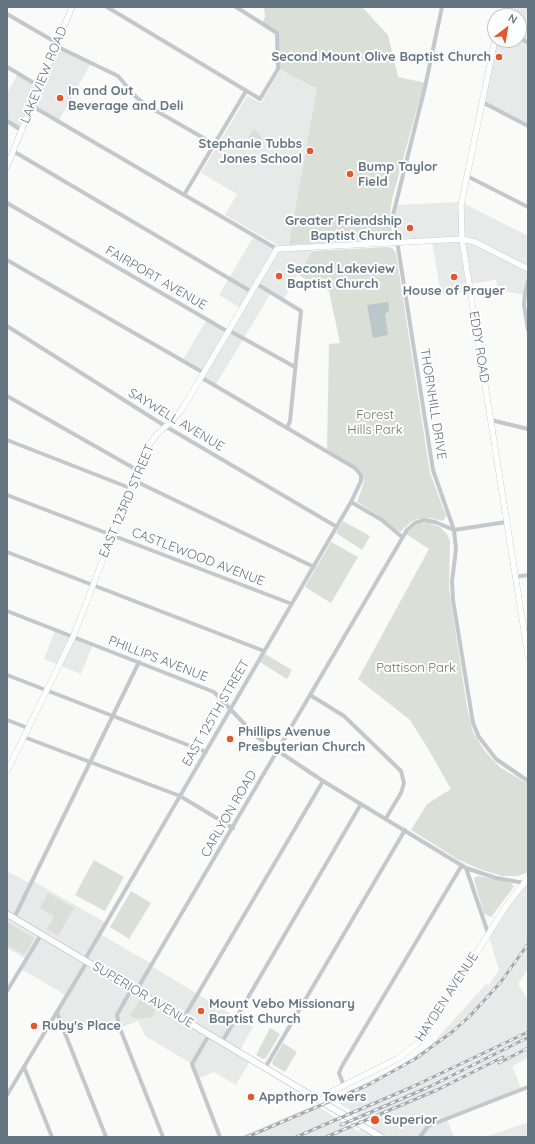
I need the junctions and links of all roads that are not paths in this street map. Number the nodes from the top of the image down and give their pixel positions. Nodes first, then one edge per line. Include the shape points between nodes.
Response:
1 (72, 7) edge
2 (106, 7) edge
3 (236, 7) edge
4 (442, 7) edge
5 (7, 14) edge
6 (56, 45) junction
7 (493, 48) edge
8 (7, 67) edge
9 (39, 86) junction
10 (246, 91) junction
11 (482, 102) junction
12 (32, 106) junction
13 (7, 121) edge
14 (528, 126) edge
15 (21, 130) junction
16 (214, 144) junction
17 (13, 151) junction
18 (7, 166) edge
19 (467, 176) junction
20 (184, 195) junction
21 (7, 203) edge
22 (528, 206) edge
23 (462, 239) junction
24 (397, 243) junction
25 (277, 249) junction
26 (7, 260) edge
27 (528, 269) edge
28 (528, 281) edge
29 (257, 284) junction
30 (252, 292) junction
31 (7, 326) edge
32 (528, 330) edge
33 (230, 331) junction
34 (295, 367) junction
35 (203, 375) junction
36 (7, 396) edge
37 (491, 420) junction
38 (165, 426) junction
39 (287, 428) junction
40 (528, 429) edge
41 (7, 440) edge
42 (137, 470) junction
43 (133, 480) junction
44 (130, 488) junction
45 (7, 495) edge
46 (351, 502) junction
47 (506, 522) junction
48 (337, 527) junction
49 (454, 530) junction
50 (112, 535) junction
51 (402, 537) junction
52 (7, 552) edge
53 (314, 567) junction
54 (528, 575) edge
55 (515, 577) junction
56 (93, 585) junction
57 (292, 604) junction
58 (7, 612) edge
59 (73, 636) junction
60 (264, 651) junction
61 (528, 656) edge
62 (139, 662) junction
63 (7, 675) edge
64 (47, 690) junction
65 (310, 695) junction
66 (230, 709) junction
67 (114, 717) junction
68 (7, 720) edge
69 (28, 728) junction
70 (24, 737) junction
71 (277, 751) junction
72 (206, 752) junction
73 (91, 762) junction
74 (7, 771) edge
75 (323, 781) junction
76 (528, 781) edge
77 (180, 796) junction
78 (361, 804) junction
79 (386, 818) junction
80 (233, 828) junction
81 (405, 830) junction
82 (464, 867) junction
83 (526, 881) edge
84 (7, 914) edge
85 (14, 918) junction
86 (488, 933) junction
87 (41, 934) junction
88 (86, 961) junction
89 (134, 989) junction
90 (7, 991) edge
91 (57, 1013) junction
92 (183, 1019) junction
93 (209, 1035) junction
94 (222, 1042) junction
95 (24, 1067) junction
96 (265, 1068) junction
97 (344, 1086) junction
98 (528, 1087) edge
99 (7, 1095) edge
100 (320, 1101) junction
101 (52, 1137) edge
102 (106, 1137) edge
103 (162, 1137) edge
104 (220, 1137) edge
105 (382, 1137) edge
106 (420, 1137) edge

1 - 6 street, LAKEVIEW ROAD
2 - 10 street
3 - 10 street via 275,32 278,69 260,99
4 - 24 street, THORNHILL DRIVE via 425,87 394,208
5 - 6 street
6 - 9 street, LAKEVIEW ROAD
6 - 16 street via 118,76 146,105
7 - 11 street, EDDY ROAD
8 - 9 street
9 - 12 street, LAKEVIEW ROAD
10 - 16 street
11 - 14 street
11 - 19 street, EDDY ROAD
12 - 15 street, LAKEVIEW ROAD
12 - 20 street
13 - 15 street
15 - 17 street, LAKEVIEW ROAD
16 - 20 street
17 - 18 street, LAKEVIEW ROAD
17 - 30 street
19 - 22 street
19 - 23 street, EDDY ROAD via 461,205
20 - 25 street
21 - 33 street, FAIRPORT AVENUE
23 - 24 street
23 - 27 street via 475,242
23 - 37 street, EDDY ROAD
24 - 25 street
24 - 49 street, THORNHILL DRIVE via 433,470
25 - 29 street, EAST 123RD STREET
26 - 35 street
28 - 32 street via 524,304
29 - 30 street, EAST 123RD STREET
29 - 34 street via 301,310
30 - 33 street, EAST 123RD STREET
31 - 38 street, SAYWELL AVENUE
33 - 34 street, FAIRPORT AVENUE
33 - 35 street, EAST 123RD STREET
34 - 39 street via 290,421
35 - 38 street, EAST 123RD STREET via 183,408
35 - 39 street
36 - 42 street
37 - 40 street
37 - 47 street, EDDY ROAD
38 - 42 street, EAST 123RD STREET via 151,441
38 - 48 street, SAYWELL AVENUE
39 - 46 street, EAST 125TH STREET via 355,468 360,475 360,486
41 - 44 street
42 - 43 street, EAST 123RD STREET
43 - 44 street, EAST 123RD STREET
43 - 53 street
44 - 50 street, EAST 123RD STREET
45 - 50 street, CASTLEWOOD AVENUE
46 - 48 street, EAST 125TH STREET
46 - 51 street via 382,520
47 - 49 street
47 - 55 street, EDDY ROAD
48 - 53 street, EAST 125TH STREET
49 - 51 street, CARLYON ROAD via 429,520 419,521 411,525
49 - 76 street, THORNHILL DRIVE via 456,549 452,589 473,723 479,738 496,759
50 - 56 street, EAST 123RD STREET
50 - 57 street, CASTLEWOOD AVENUE
51 - 65 street, CARLYON ROAD
52 - 56 street
53 - 57 street, EAST 125TH STREET
54 - 55 street
55 - 61 street, EDDY ROAD
56 - 59 street, EAST 123RD STREET
56 - 60 street
57 - 60 street, EAST 125TH STREET
58 - 59 street, PHILLIPS AVENUE
59 - 62 street, PHILLIPS AVENUE
59 - 64 street, EAST 123RD STREET
60 - 66 street, EAST 125TH STREET
62 - 66 street, PHILLIPS AVENUE via 214,692
62 - 67 street
63 - 64 street
64 - 67 street
64 - 69 street, EAST 123RD STREET
65 - 71 street, CARLYON ROAD
65 - 79 street via 344,716 401,771 404,783
66 - 71 street, PHILLIPS AVENUE via 257,737
66 - 72 street, EAST 125TH STREET
67 - 72 street
67 - 73 street
68 - 69 street
69 - 70 street, EAST 123RD STREET
70 - 73 street
70 - 74 street, EAST 123RD STREET
71 - 75 street, PHILLIPS AVENUE
71 - 80 street, CARLYON ROAD
72 - 77 street, EAST 125TH STREET
73 - 77 street
73 - 85 street
75 - 78 street, PHILLIPS AVENUE
75 - 92 street
77 - 80 street
77 - 88 street, EAST 125TH STREET
78 - 79 street, PHILLIPS AVENUE
78 - 94 street
79 - 81 street, PHILLIPS AVENUE
80 - 89 street, CARLYON ROAD
81 - 82 street, PHILLIPS AVENUE
81 - 96 street
82 - 83 street, PHILLIPS AVENUE via 492,877
82 - 86 street
82 - 97 street via 342,1066 339,1073
83 - 86 street, HAYDEN AVENUE
84 - 85 main road, SUPERIOR AVENUE
85 - 87 main road, SUPERIOR AVENUE
86 - 97 street, HAYDEN AVENUE via 419,1042 399,1058
87 - 88 main road, SUPERIOR AVENUE
87 - 90 street
88 - 89 main road, SUPERIOR AVENUE
88 - 91 street, EAST 125TH STREET
89 - 92 main road, SUPERIOR AVENUE
89 - 103 street, CARLYON ROAD via 117,1015 119,1026
91 - 95 street, EAST 125TH STREET
91 - 102 street
92 - 93 main road, SUPERIOR AVENUE
93 - 94 main road, SUPERIOR AVENUE
93 - 104 street via 192,1064
94 - 96 main road, SUPERIOR AVENUE
95 - 99 street, EAST 125TH STREET
95 - 101 street
96 - 100 main road, SUPERIOR AVENUE
97 - 100 street, HAYDEN AVENUE
98 - 106 street via 428,1126
100 - 105 main road, SUPERIOR AVENUE

